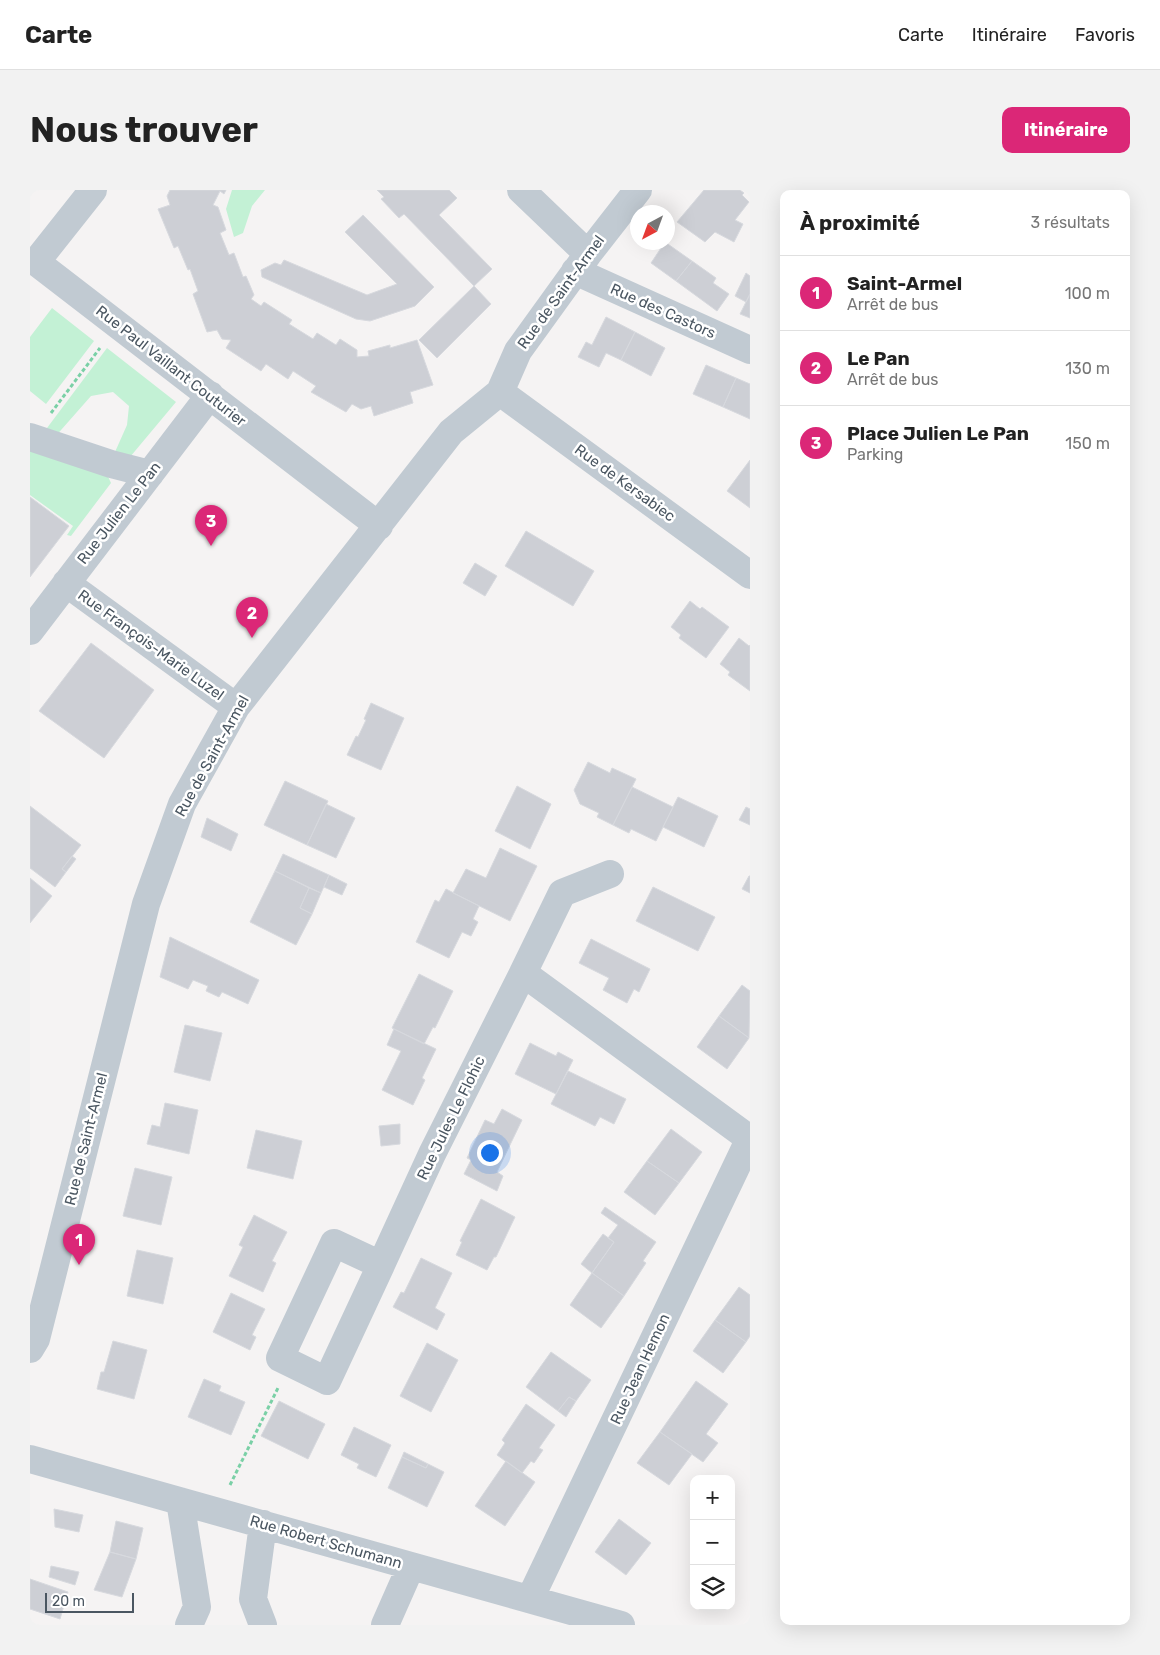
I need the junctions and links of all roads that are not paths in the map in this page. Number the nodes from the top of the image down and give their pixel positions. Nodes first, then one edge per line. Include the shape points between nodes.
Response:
1 (93, 190) edge
2 (521, 190) edge
3 (638, 190) edge
4 (582, 263) junction
5 (750, 350) edge
6 (500, 392) junction
7 (210, 395) junction
8 (31, 437) edge
9 (150, 474) junction
10 (379, 526) junction
11 (750, 575) edge
12 (66, 583) junction
13 (30, 632) edge
14 (236, 707) junction
15 (610, 874) dead end
16 (523, 973) junction
17 (750, 1139) edge
18 (381, 1265) junction
19 (30, 1350) edge
20 (30, 1459) edge
21 (180, 1501) junction
22 (263, 1524) junction
23 (411, 1566) junction
24 (530, 1600) junction
25 (189, 1625) edge
26 (263, 1625) edge
27 (385, 1625) edge
28 (621, 1625) edge

1 - 7 street, Rue Paul Vaillant Couturier via 36,262
2 - 4 street, Rue des Castors
3 - 4 street, Rue de Saint-Armel
4 - 5 street, Rue des Castors
4 - 6 street, Rue de Saint-Armel via 518,351
6 - 10 street, Rue de Saint-Armel via 451,432
6 - 11 street, Rue de Kersabiec
7 - 9 street, Rue Julien Le Pan
7 - 10 street, Rue Paul Vaillant Couturier
8 - 9 street
9 - 12 street, Rue Julien Le Pan
10 - 14 street, Rue de Saint-Armel
12 - 13 street, Rue Julien Le Pan
12 - 14 street, Rue François-Marie Luzel
14 - 19 street, Rue de Saint-Armel via 182,804 146,904 36,1339
15 - 16 street, Rue Jules Le Flohic via 562,893
16 - 17 street
16 - 18 street, Rue Jules Le Flohic via 432,1154
17 - 24 street, Rue Jean Hemon
18 - 18 street, Rue Jules Le Flohic via 334,1243 280,1358 327,1381
20 - 21 street, Rue Robert Schumann
21 - 22 street, Rue Robert Schumann
21 - 25 street via 197,1607
22 - 23 street, Rue Robert Schumann
22 - 26 street via 253,1599
23 - 24 street, Rue Robert Schumann
23 - 27 street
24 - 28 street, Rue Robert Schumann

